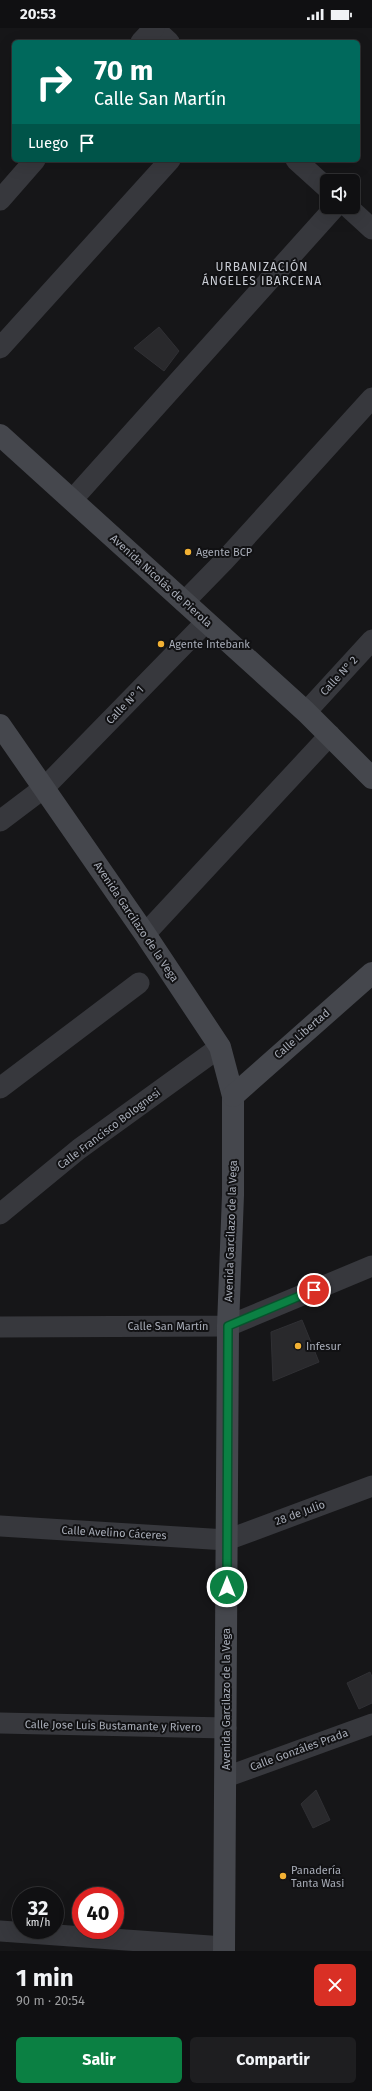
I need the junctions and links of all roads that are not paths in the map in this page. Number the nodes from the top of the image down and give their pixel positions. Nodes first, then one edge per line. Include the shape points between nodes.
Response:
1 (154, 28) edge
2 (143, 40) edge
3 (167, 40) edge
4 (34, 162) edge
5 (168, 162) edge
6 (298, 162) edge
7 (320, 182) edge
8 (0, 200) edge
9 (329, 214) edge
10 (356, 214) edge
11 (372, 229) edge
12 (0, 348) edge
13 (372, 398) edge
14 (0, 435) edge
15 (72, 500) junction
16 (184, 602) junction
17 (206, 622) junction
18 (372, 640) edge
19 (306, 712) junction
20 (0, 724) edge
21 (330, 735) junction
22 (372, 778) edge
23 (45, 787) junction
24 (0, 821) edge
25 (145, 934) junction
26 (372, 973) edge
27 (139, 983) dead end
28 (220, 1047) junction
29 (0, 1088) edge
30 (233, 1096) junction
31 (0, 1214) edge
32 (372, 1266) edge
33 (228, 1326) junction
34 (0, 1327) edge
35 (372, 1486) edge
36 (0, 1526) edge
37 (227, 1540) junction
38 (0, 1723) edge
39 (372, 1724) edge
40 (226, 1728) junction
41 (226, 1777) junction
42 (0, 1931) edge
43 (224, 1949) edge

1 - 2 street
1 - 3 street
4 - 8 street
5 - 12 street
6 - 7 street
9 - 15 street
10 - 11 street
13 - 16 street
14 - 15 street, Avenida Nicolás de Pierola
15 - 16 street, Avenida Nicolás de Pierola
16 - 17 street, Avenida Nicolás de Pierola
17 - 19 street, Avenida Nicolás de Pierola
17 - 23 street, Calle N° 1
18 - 19 street, Calle N° 2
19 - 21 street, Avenida Nicolás de Pierola
20 - 23 street, Avenida Garcilazo de la Vega
21 - 22 street, Avenida Nicolás de Pierola
21 - 25 street
23 - 24 street, Calle N° 1
23 - 25 street, Avenida Garcilazo de la Vega
25 - 28 street, Avenida Garcilazo de la Vega
26 - 30 street, Calle Libertad
27 - 29 street
28 - 30 street, Avenida Garcilazo de la Vega
28 - 31 street, Calle Francisco Bolognesi via 80,1149
30 - 33 street, Avenida Garcilazo de la Vega via 233,1195
32 - 33 street, Calle San Martín
33 - 34 street, Calle San Martín
33 - 37 street, Avenida Garcilazo de la Vega
35 - 37 street, 28 de Julio
36 - 37 street, Calle Avelino Cáceres
37 - 40 street, Avenida Garcilazo de la Vega
38 - 40 street, Calle Jose Luis Bustamante y Rivero
39 - 41 street, Calle Gonzáles Prada
40 - 41 street, Avenida Garcilazo de la Vega
41 - 43 street, Avenida Garcilazo de la Vega
42 - 43 street

